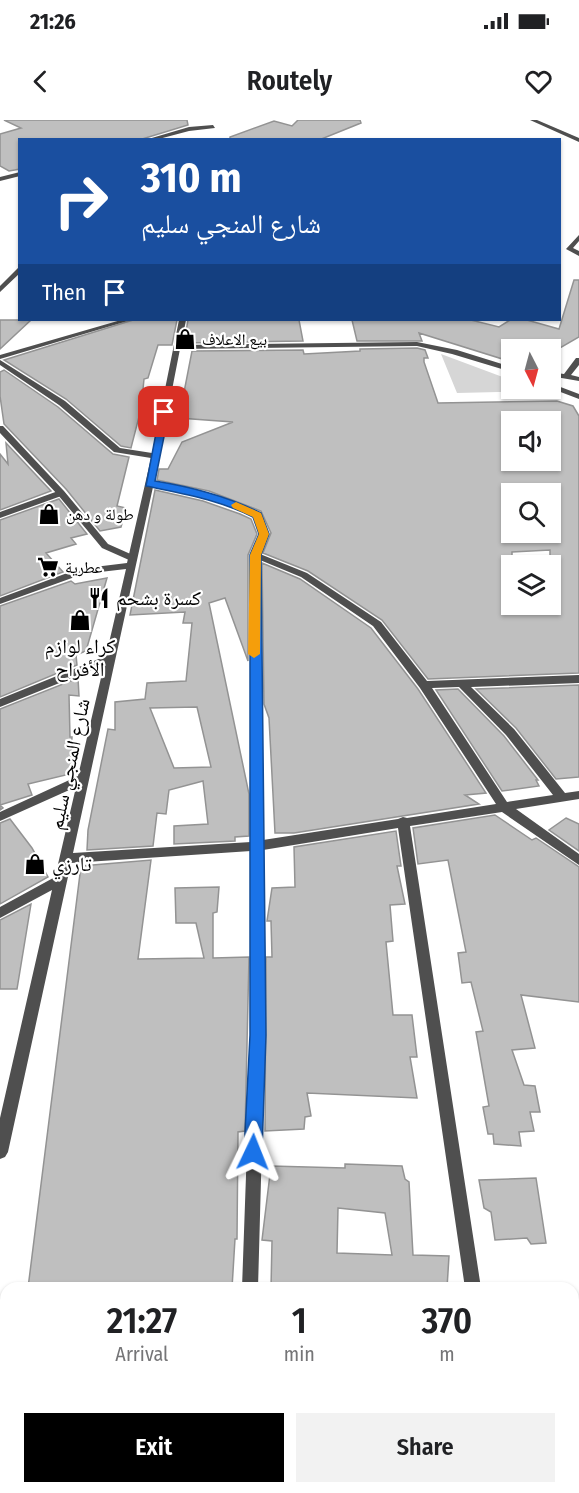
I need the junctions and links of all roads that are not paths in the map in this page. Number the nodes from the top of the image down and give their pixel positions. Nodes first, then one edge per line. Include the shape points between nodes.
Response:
1 (188, 120) edge
2 (533, 120) edge
3 (213, 127) edge
4 (155, 138) edge
5 (579, 140) edge
6 (18, 174) edge
7 (0, 179) edge
8 (579, 237) edge
9 (579, 254) edge
10 (18, 270) edge
11 (0, 290) edge
12 (124, 321) edge
13 (182, 321) edge
14 (177, 347) junction
15 (0, 357) edge
16 (579, 360) edge
17 (0, 363) edge
18 (501, 367) edge
19 (561, 375) edge
20 (566, 376) junction
21 (579, 379) edge
22 (561, 390) edge
23 (579, 397) edge
24 (0, 429) edge
25 (3, 438) edge
26 (156, 456) junction
27 (149, 484) junction
28 (61, 493) junction
29 (0, 515) edge
30 (255, 555) junction
31 (131, 562) junction
32 (0, 601) edge
33 (111, 658) junction
34 (579, 679) edge
35 (462, 684) junction
36 (424, 685) junction
37 (0, 703) edge
38 (82, 779) junction
39 (579, 795) edge
40 (562, 798) junction
41 (504, 807) junction
42 (0, 817) edge
43 (403, 821) junction
44 (257, 846) junction
45 (67, 858) junction
46 (579, 860) edge
47 (62, 879) junction
48 (0, 914) edge
49 (0, 1152) edge
50 (250, 1282) edge
51 (472, 1282) edge

1 - 3 street
2 - 5 street
3 - 4 street
6 - 7 street
8 - 9 street via 569,249
10 - 11 street
12 - 15 street
13 - 14 street, شارع المنجي سليم
14 - 18 street via 417,344
14 - 26 street, شارع المنجي سليم
16 - 20 street
17 - 26 street via 62,403 117,450
19 - 20 street
20 - 21 street
22 - 23 street
24 - 25 street
25 - 28 street
26 - 27 street, شارع المنجي سليم
27 - 30 street via 192,490 257,515 264,534
27 - 31 street, شارع المنجي سليم
28 - 29 street
28 - 31 street via 105,546
30 - 36 street via 304,575 376,624
30 - 44 street
31 - 32 street via 81,571
31 - 33 street, شارع المنجي سليم
33 - 37 street
33 - 38 street, شارع المنجي سليم
34 - 35 street
35 - 36 street
35 - 40 street via 510,732
36 - 41 street
38 - 42 street
38 - 45 street, شارع المنجي سليم
39 - 40 street
40 - 41 street
41 - 43 street
41 - 46 street
43 - 44 street
43 - 51 street
44 - 45 street
44 - 50 street via 258,1035
45 - 47 street, شارع المنجي سليم
47 - 48 street
47 - 49 street, شارع المنجي سليم

